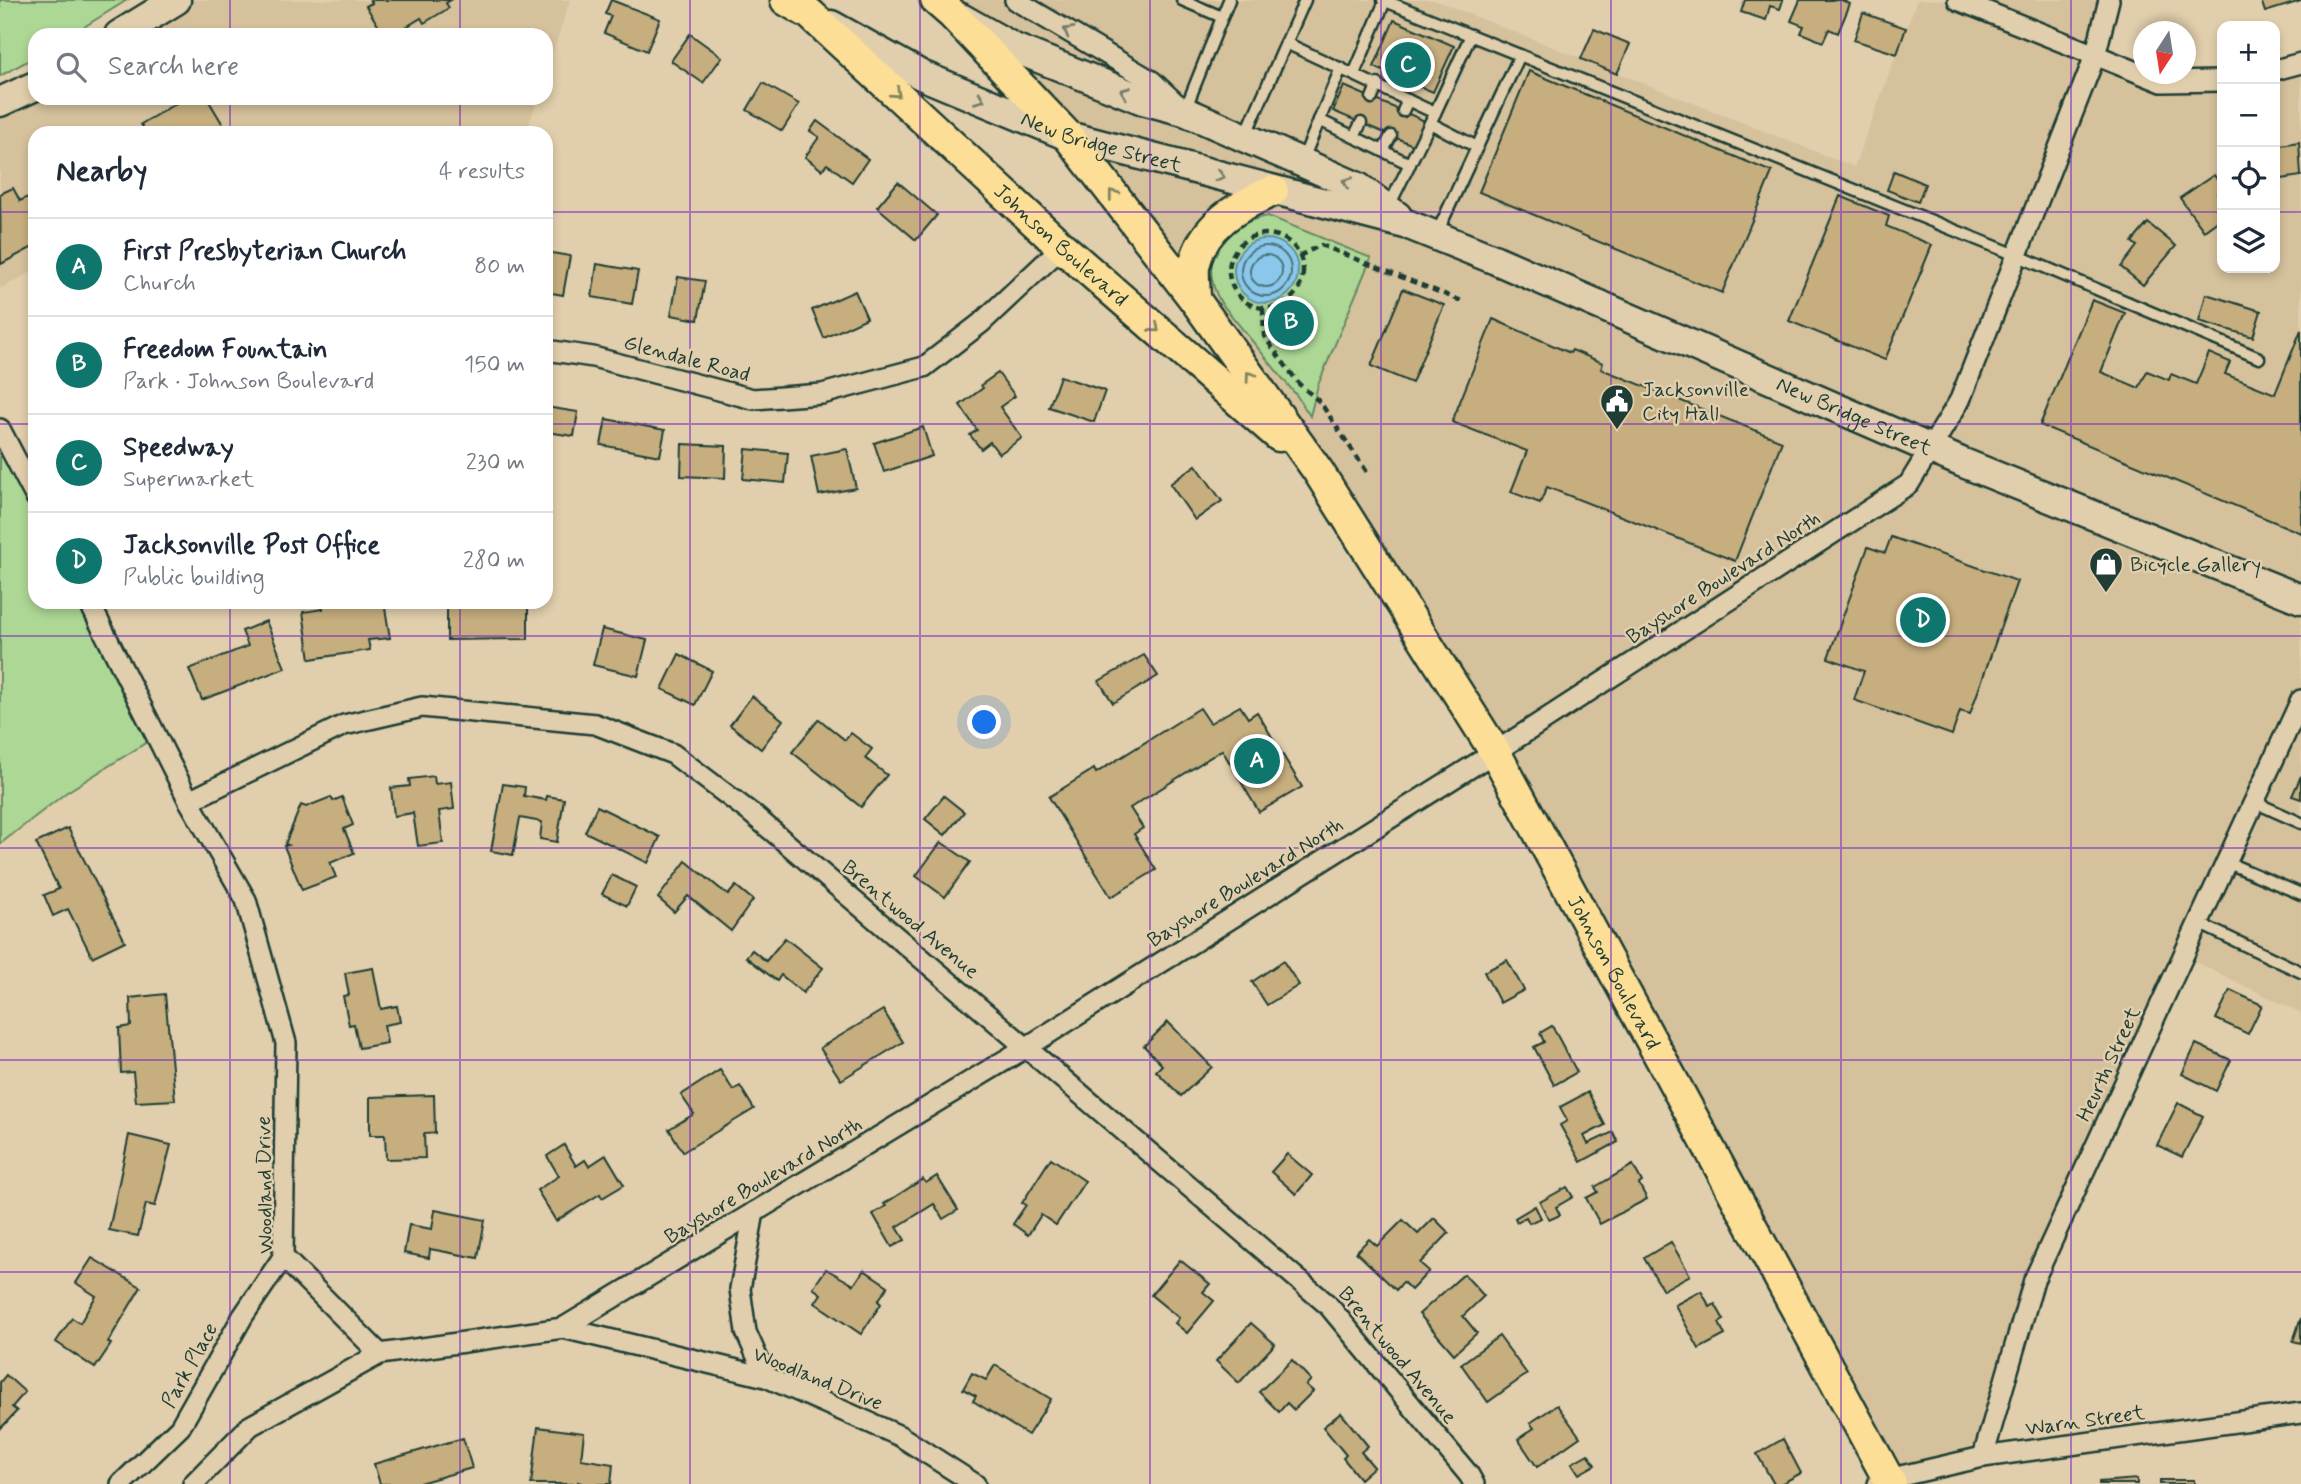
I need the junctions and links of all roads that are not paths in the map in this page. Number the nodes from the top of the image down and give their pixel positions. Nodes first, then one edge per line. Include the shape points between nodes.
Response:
1 (176, 0) edge
2 (1015, 0) edge
3 (1182, 0) edge
4 (1229, 0) edge
5 (1305, 0) edge
6 (1958, 0) edge
7 (2109, 0) edge
8 (1384, 1) edge
9 (798, 7) edge
10 (944, 7) edge
11 (1222, 17) junction
12 (130, 28) edge
13 (1471, 35) junction
14 (1286, 43) junction
15 (1521, 55) junction
16 (2095, 56) junction
17 (2301, 63) edge
18 (1342, 68) junction
19 (2280, 69) edge
20 (1354, 74) junction
21 (2217, 81) edge
22 (1378, 84) junction
23 (28, 89) edge
24 (1372, 98) dead end
25 (1408, 100) junction
26 (0, 102) edge
27 (1184, 111) junction
28 (1403, 111) dead end
29 (1433, 118) junction
30 (1320, 120) junction
31 (1361, 123) dead end
32 (1068, 136) junction
33 (1391, 136) dead end
34 (1354, 137) junction
35 (1245, 138) junction
36 (1477, 147) junction
37 (1383, 151) junction
38 (1302, 163) junction
39 (1410, 164) junction
40 (1273, 191) junction
41 (1398, 217) junction
42 (1436, 236) junction
43 (1062, 247) junction
44 (2016, 255) junction
45 (1195, 300) junction
46 (553, 352) edge
47 (2259, 358) dead end
48 (0, 429) edge
49 (1931, 449) junction
50 (28, 468) edge
51 (1318, 471) junction
52 (2301, 599) edge
53 (93, 609) edge
54 (2301, 700) edge
55 (1495, 752) junction
56 (189, 801) junction
57 (2254, 802) junction
58 (2301, 823) edge
59 (2226, 862) junction
60 (2301, 894) edge
61 (2198, 923) junction
62 (2301, 972) edge
63 (1027, 1047) junction
64 (754, 1212) junction
65 (283, 1257) junction
66 (563, 1328) junction
67 (380, 1354) junction
68 (766, 1377) junction
69 (2301, 1413) edge
70 (1983, 1457) junction
71 (1886, 1482) edge
72 (121, 1484) edge
73 (193, 1484) edge
74 (975, 1484) edge
75 (1474, 1484) edge

1 - 12 main road
27 -> 2 street, New Bridge Street via 1152,81
3 - 11 lane
4 - 11 lane
5 - 14 lane
6 - 16 street
7 - 16 street, Bayshore Boulevard North
8 - 13 lane
8 - 20 lane
9 -> 32 main road, New Bridge Street via 921,75
9 -> 43 main road, Johnson Boulevard
27 -> 10 main road, New Bridge Street via 1143,100 1024,52
10 - 32 main road, Johnson Boulevard
11 - 27 lane
13 - 15 lane
13 - 29 lane
14 - 18 lane
14 - 35 lane
15 - 36 lane
15 - 44 lane
16 - 21 street via 2162,82
16 - 44 street, Bayshore Boulevard North
17 - 19 street
18 - 20 lane
18 - 30 lane
20 - 22 lane
22 - 24 lane
22 - 25 lane
23 - 26 main road
25 - 28 lane
25 - 29 lane
27 - 35 main road, New Bridge Street
29 - 36 lane
29 - 39 lane
30 - 34 lane
30 - 38 lane
31 - 34 lane
32 -> 40 main road, New Bridge Street
45 -> 32 main road, Johnson Boulevard
33 - 37 lane
34 - 37 lane
35 - 38 main road, New Bridge Street
36 - 42 lane
37 - 39 lane
41 -> 38 main road, New Bridge Street via 1358,187
39 - 41 lane
40 - 41 main road, New Bridge Street
40 - 45 main road via 1245,203 1212,228 1194,267
41 - 42 main road, New Bridge Street
42 - 49 main road, New Bridge Street
43 - 46 street, Glendale Road via 981,323 924,367 822,394 753,399 593,357
43 -> 51 main road, Johnson Boulevard
44 - 47 lane
44 - 49 street, Bayshore Boulevard North via 1960,400
51 -> 45 main road, Johnson Boulevard
48 - 50 street
49 - 52 main road, New Bridge Street
49 - 55 street, Bayshore Boulevard North via 1909,484
51 - 55 main road, Johnson Boulevard
53 - 56 street, Woodland Drive
54 - 57 street, Heurth Street
55 - 63 street, Bayshore Boulevard North
55 - 71 main road, Johnson Boulevard
56 - 63 street, Brentwood Avenue via 344,725 422,707 595,723 673,754 751,813
56 - 65 street, Woodland Drive via 246,900 286,1044
57 - 58 lane
57 - 59 street, Heurth Street
59 - 60 lane
59 - 61 street, Heurth Street
61 - 62 lane
61 - 70 street, Heurth Street via 2034,1280
63 - 64 street, Bayshore Boulevard North
63 - 75 street, Brentwood Avenue via 1328,1305
64 - 66 street, Bayshore Boulevard North
64 - 68 street via 740,1289 746,1332
65 - 67 street, Woodland Drive
65 - 72 street, Park Place via 243,1316 180,1427
66 - 67 street, Woodland Drive
66 - 68 street, Woodland Drive
67 - 73 street via 250,1426
68 - 74 street, Woodland Drive via 900,1436
69 - 70 street, Warn Street
70 - 71 street, Warn Street

